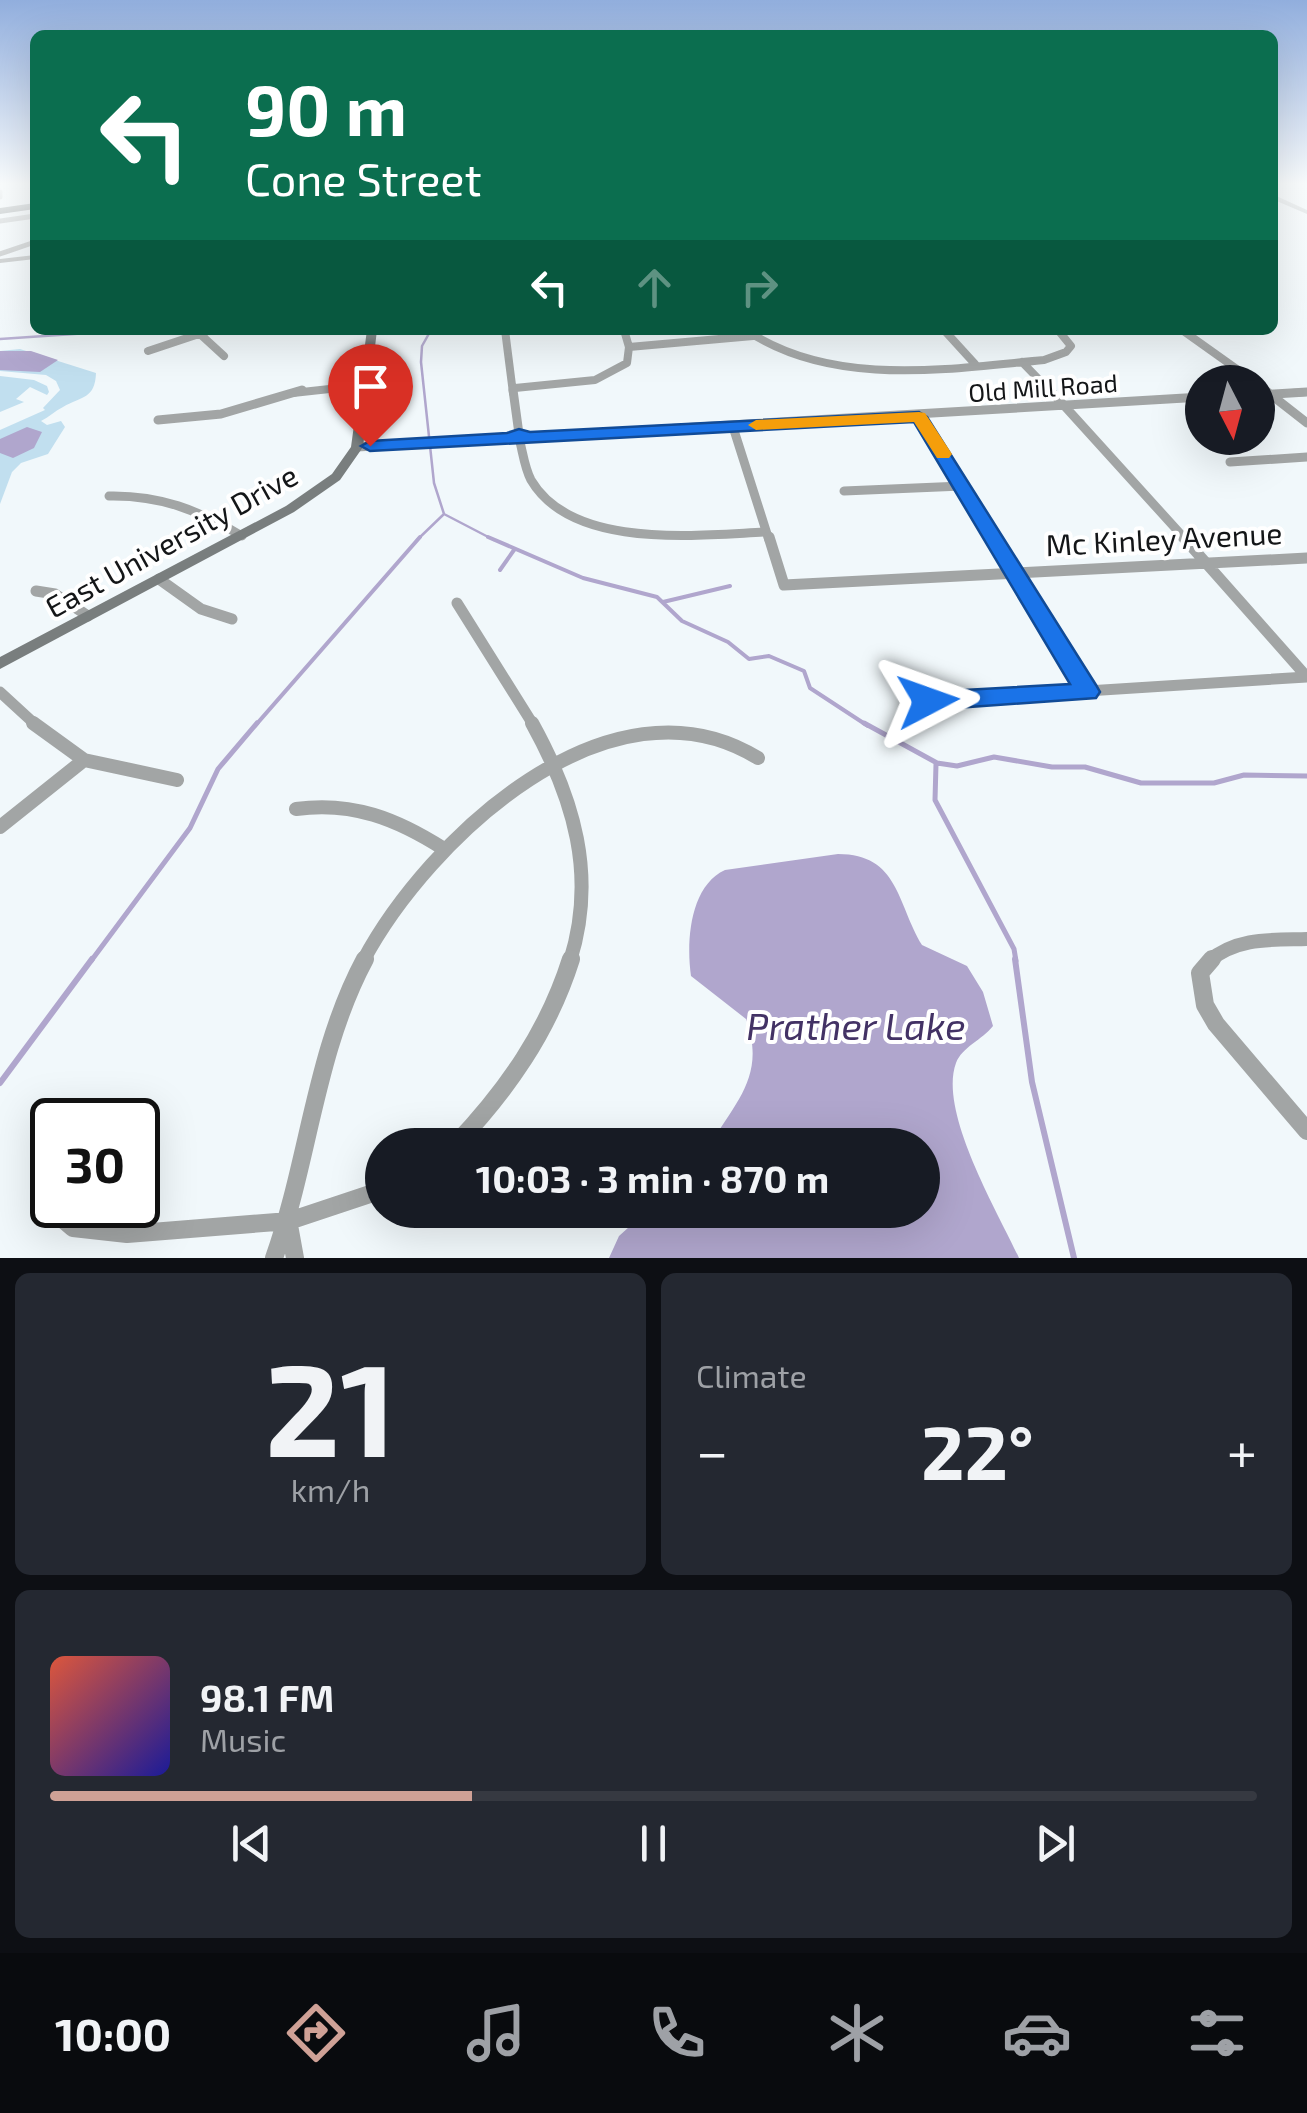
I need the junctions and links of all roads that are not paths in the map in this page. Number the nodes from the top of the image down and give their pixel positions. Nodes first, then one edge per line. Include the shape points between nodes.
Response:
1 (30, 245) edge
2 (0, 254) edge
3 (30, 257) edge
4 (197, 335) edge
5 (201, 335) edge
6 (371, 335) edge
7 (506, 335) edge
8 (625, 335) edge
9 (733, 335) edge
10 (754, 335) edge
11 (949, 335) edge
12 (1062, 335) edge
13 (1189, 335) edge
14 (629, 347) junction
15 (148, 351) dead end
16 (224, 356) dead end
17 (1022, 362) junction
18 (976, 364) junction
19 (1230, 365) edge
20 (366, 385) junction
21 (515, 388) junction
22 (1307, 392) edge
23 (1275, 394) edge
24 (1185, 398) edge
25 (1275, 398) edge
26 (1066, 408) junction
27 (919, 417) junction
28 (158, 420) dead end
29 (1307, 423) edge
30 (733, 426) junction
31 (519, 438) junction
32 (357, 447) junction
33 (1307, 458) edge
34 (1230, 462) dead end
35 (962, 486) junction
36 (844, 491) dead end
37 (109, 496) dead end
38 (766, 532) junction
39 (242, 536) junction
40 (1307, 558) edge
41 (1204, 563) junction
42 (1016, 573) junction
43 (159, 579) junction
44 (36, 591) dead end
45 (458, 604) dead end
46 (88, 616) junction
47 (232, 619) dead end
48 (0, 664) edge
49 (1307, 677) edge
50 (0, 692) edge
51 (1088, 692) junction
52 (928, 701) dead end
53 (758, 758) dead end
54 (84, 760) junction
55 (553, 764) junction
56 (176, 780) dead end
57 (296, 809) dead end
58 (0, 827) edge
59 (444, 849) junction
60 (1307, 940) edge
61 (471, 1128) edge
62 (1307, 1131) edge
63 (365, 1195) edge
64 (289, 1220) junction
65 (73, 1228) edge
66 (274, 1258) edge
67 (294, 1258) edge

1 - 2 street
2 - 3 street
4 - 15 street
5 - 16 street
6 - 20 main road
7 - 21 street
8 - 14 street
9 - 14 street
10 - 18 street via 792,354 847,366
11 - 18 street
12 - 17 street via 1071,346 1066,352
13 - 19 street
14 - 21 street via 627,363 609,376
17 - 18 street
17 - 26 street
20 - 28 street via 302,390 221,414
20 - 32 main road
21 - 31 street
22 - 23 street
24 - 26 street, Old Mill Road
25 - 29 street
26 - 27 street, Old Mill Road
26 - 41 street
27 - 30 street, Old Mill Road
27 - 35 street
30 - 31 street, Old Mill Road
30 - 38 street
31 - 32 street, Old Mill Road
31 - 38 street via 529,484 570,515 657,537
32 - 39 main road, East University Drive via 316,494
33 - 34 street
35 - 36 street
35 - 42 street
37 - 39 street via 181,502
38 - 42 street, Mc Kinley Avenue via 784,585
39 - 43 main road, East University Drive
40 - 41 street, Mc Kinley Avenue
41 - 42 street, Mc Kinley Avenue
41 - 49 street
42 - 51 street
43 - 46 main road, East University Drive
43 - 47 street via 202,609
44 - 46 street via 55,594
45 - 55 street
46 - 48 main road, East University Drive
49 - 51 street
50 - 54 street
51 - 52 street
53 - 55 street via 733,742 683,734 612,744
54 - 56 street
54 - 58 street
55 - 59 street via 499,799
55 - 61 street via 582,861 576,940 536,1042
57 - 59 street via 345,805
59 - 64 street via 389,916 351,988
60 - 62 street via 1238,942 1212,953 1200,972 1216,1024
63 - 64 street
64 - 65 street via 103,1234
64 - 66 street
64 - 67 street

